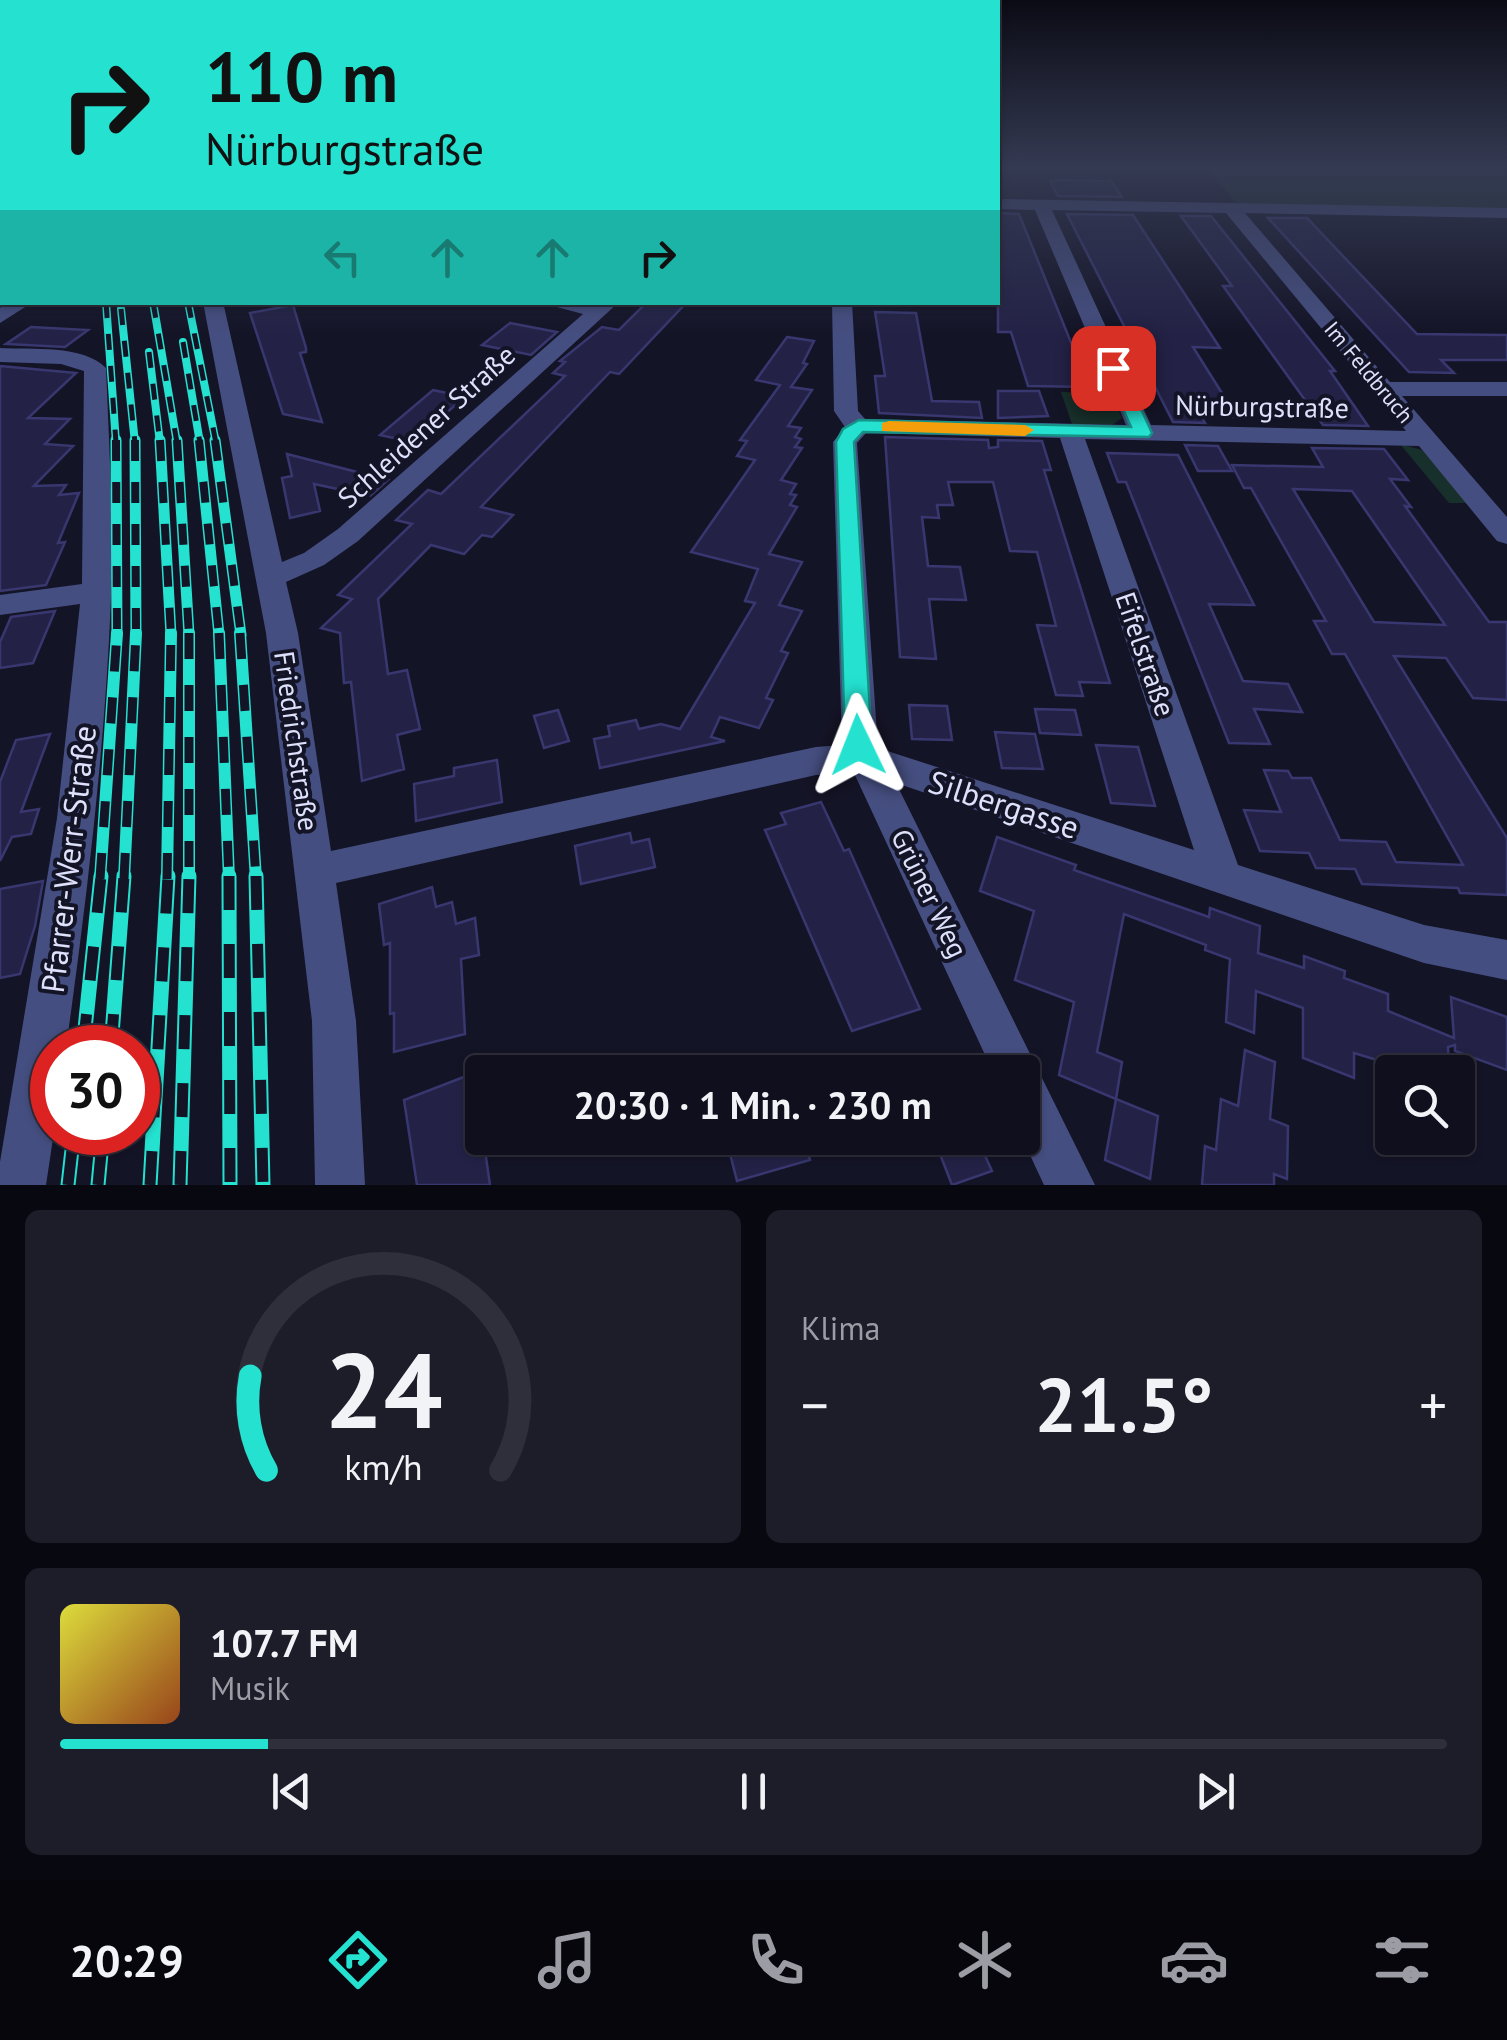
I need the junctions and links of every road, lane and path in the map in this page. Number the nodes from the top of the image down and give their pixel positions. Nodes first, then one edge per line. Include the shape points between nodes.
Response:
1 (1050, 224) edge
2 (1245, 224) edge
3 (215, 305) edge
4 (842, 305) edge
5 (604, 307) edge
6 (0, 355) edge
7 (1507, 388) edge
8 (1383, 389) junction
9 (859, 426) junction
10 (1070, 432) junction
11 (1142, 433) junction
12 (1425, 439) junction
13 (1507, 535) edge
14 (273, 577) junction
15 (96, 592) junction
16 (0, 605) edge
17 (865, 758) junction
18 (316, 871) junction
19 (1222, 876) junction
20 (1507, 960) edge
21 (1009, 1055) edge
22 (1040, 1122) edge
23 (21, 1185) edge
24 (340, 1185) edge
25 (1070, 1185) edge

1 - 11 street
2 - 8 street, Im Feldbruch
3 - 14 street, Friedrichstraße
4 - 9 street via 846,411
5 - 14 street, Schleidener Straße via 348,535
6 - 15 street, Pfarrer-Werr-Straße via 71,359 95,368
7 - 8 street, Nürburgstraße
8 - 12 street, Im Feldbruch
9 - 10 street, Nürburgstraße
9 - 17 street, Grüner Weg via 845,442 858,745
10 - 11 street, Nürburgstraße
10 - 19 street, Eifelstraße
11 - 12 street, Nürburgstraße
12 - 13 street, Im Feldbruch
14 - 18 street, Friedrichstraße
15 - 16 street
15 - 23 street, Pfarrer-Werr-Straße via 80,783
17 - 18 street, Silbergasse via 816,761
17 - 19 street, Silbergasse
17 - 21 street, Grüner Weg
18 - 24 street, Friedrichstraße via 334,1021
19 - 20 street, Silbergasse via 1424,944
22 - 25 street

